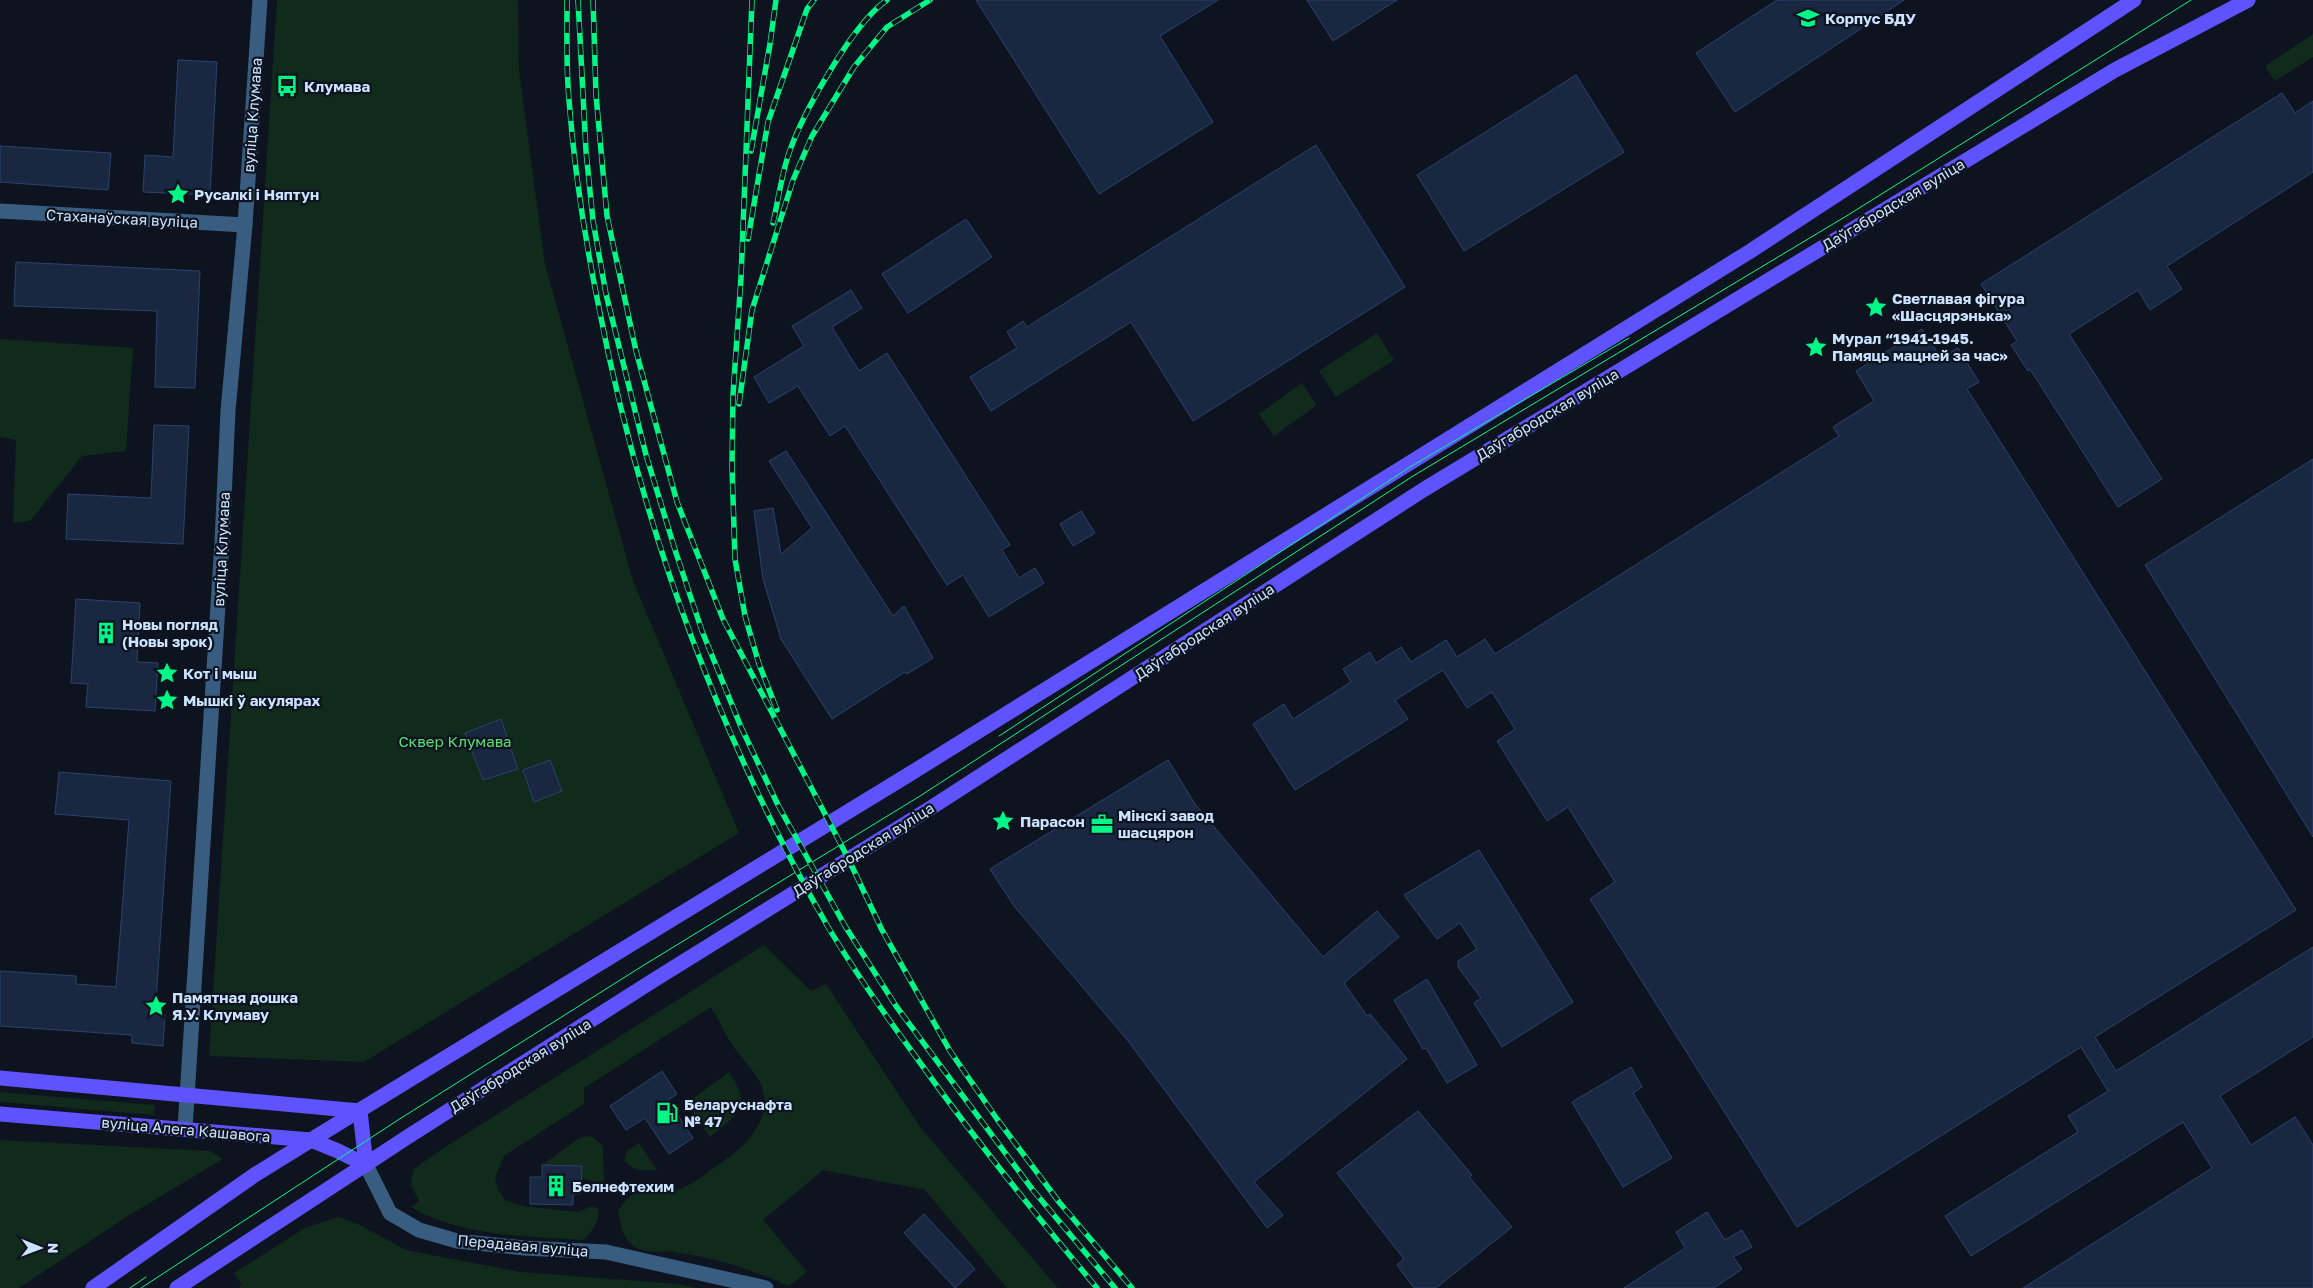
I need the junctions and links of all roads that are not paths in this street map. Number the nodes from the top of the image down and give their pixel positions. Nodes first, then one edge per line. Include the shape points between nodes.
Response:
1 (260, 0) edge
2 (2134, 0) edge
3 (2248, 0) edge
4 (0, 211) edge
5 (244, 225) junction
6 (0, 1078) edge
7 (188, 1096) junction
8 (360, 1111) junction
9 (0, 1114) edge
10 (185, 1128) junction
11 (311, 1140) junction
12 (366, 1166) junction
13 (93, 1288) edge
14 (177, 1288) edge
15 (766, 1288) edge

1 - 5 street, вуліца Клумава
2 - 8 main road, Даўгабродская вуліца via 1749,252
3 - 12 main road, Даўгабродская вуліца via 2115,70 1423,490 929,809 654,980
4 - 5 street, Стаханаўская вуліца
5 - 7 street, вуліца Клумава via 228,411
6 - 7 main road
7 - 8 main road
7 - 10 street, вуліца Клумава
8 - 11 main road, Даўгабродская вуліца
8 - 12 main road, Перадавая вуліца
9 - 10 main road, вуліца Алега Кашавога
10 - 11 main road, вуліца Алега Кашавога
11 - 12 main road, вуліца Алега Кашавога
11 - 13 main road, Даўгабродская вуліца via 256,1174
12 - 14 main road, Даўгабродская вуліца
12 - 15 street, Перадавая вуліца via 390,1213 419,1230 457,1242 606,1252

